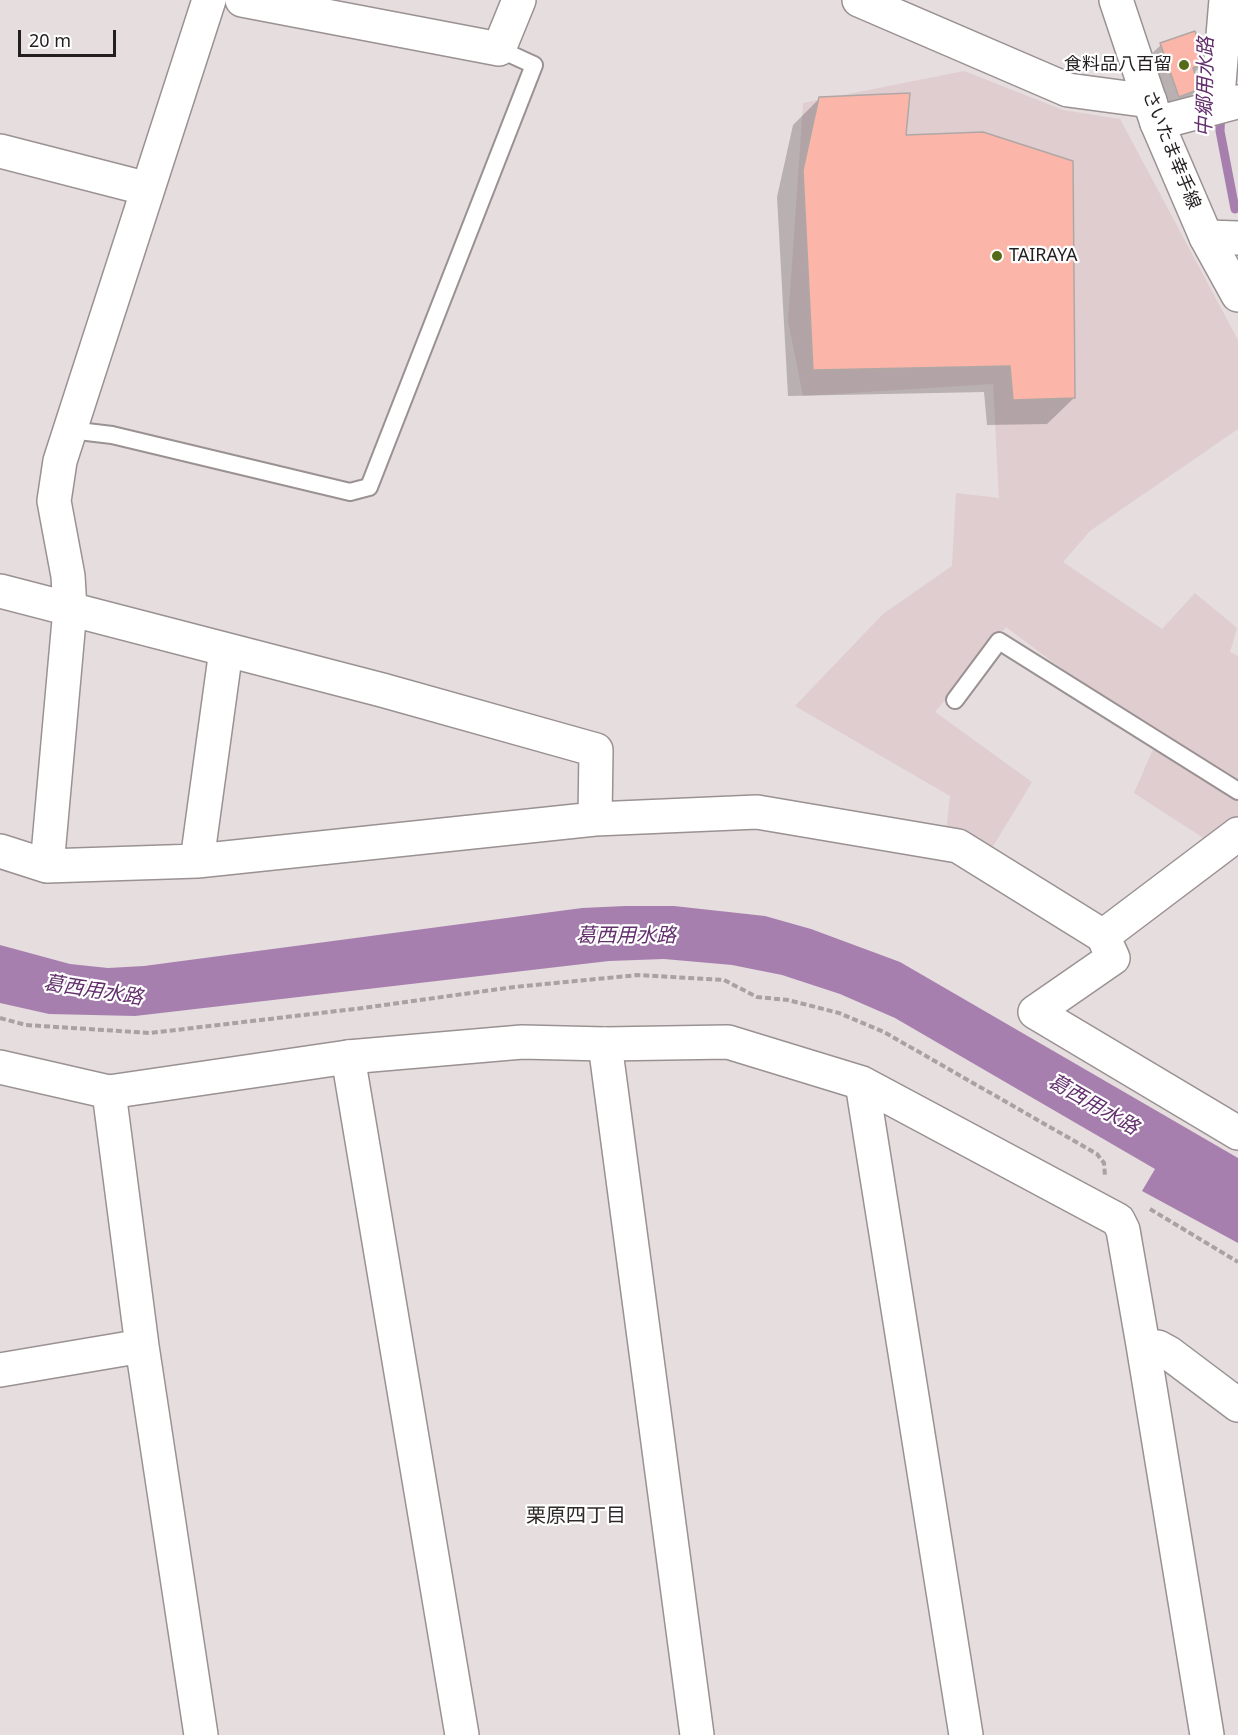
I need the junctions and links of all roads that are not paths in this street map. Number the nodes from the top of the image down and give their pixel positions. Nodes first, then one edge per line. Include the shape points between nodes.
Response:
1 (209, 0) edge
2 (243, 0) edge
3 (519, 0) edge
4 (860, 0) edge
5 (1116, 0) edge
6 (1226, 0) edge
7 (499, 49) junction
8 (1227, 105) edge
9 (1154, 112) junction
10 (0, 151) edge
11 (148, 189) junction
12 (1222, 238) edge
13 (1238, 295) edge
14 (70, 429) junction
15 (0, 591) edge
16 (70, 609) junction
17 (226, 650) junction
18 (955, 700) dead end
19 (1238, 791) edge
20 (595, 819) junction
21 (1234, 843) edge
22 (0, 851) edge
23 (197, 861) junction
24 (47, 866) junction
25 (1103, 936) junction
26 (605, 1044) junction
27 (348, 1057) junction
28 (0, 1067) edge
29 (862, 1083) junction
30 (109, 1092) junction
31 (1238, 1133) edge
32 (1143, 1345) junction
33 (142, 1346) junction
34 (0, 1370) edge
35 (1238, 1405) edge
36 (963, 1734) edge
37 (201, 1735) edge
38 (462, 1735) edge
39 (697, 1735) edge
40 (1207, 1735) edge

1 - 11 street
2 - 7 street
3 - 7 street
4 - 9 street via 1068,90
5 - 9 street, さいたま幸手線
6 - 8 street
7 - 14 lane via 534,65 369,487 350,492 112,435
8 - 9 street
9 - 12 street, さいたま幸手線
10 - 11 street
11 - 14 street
12 - 13 street, さいたま幸手線
14 - 16 street via 54,501
15 - 16 street
16 - 17 street
16 - 24 street
17 - 20 street via 596,750
17 - 23 street
18 - 19 lane via 999,641
20 - 23 street
20 - 25 street via 757,812 958,846
21 - 25 street
22 - 24 street
23 - 24 street
25 - 31 street via 1113,958 1035,1012
26 - 27 street via 522,1041
26 - 29 street via 728,1042
26 - 39 street
27 - 30 street
27 - 38 street
28 - 30 street
29 - 32 street via 1118,1220
29 - 36 street
30 - 33 street
32 - 35 street via 1169,1353
32 - 40 street
33 - 34 street
33 - 37 street

